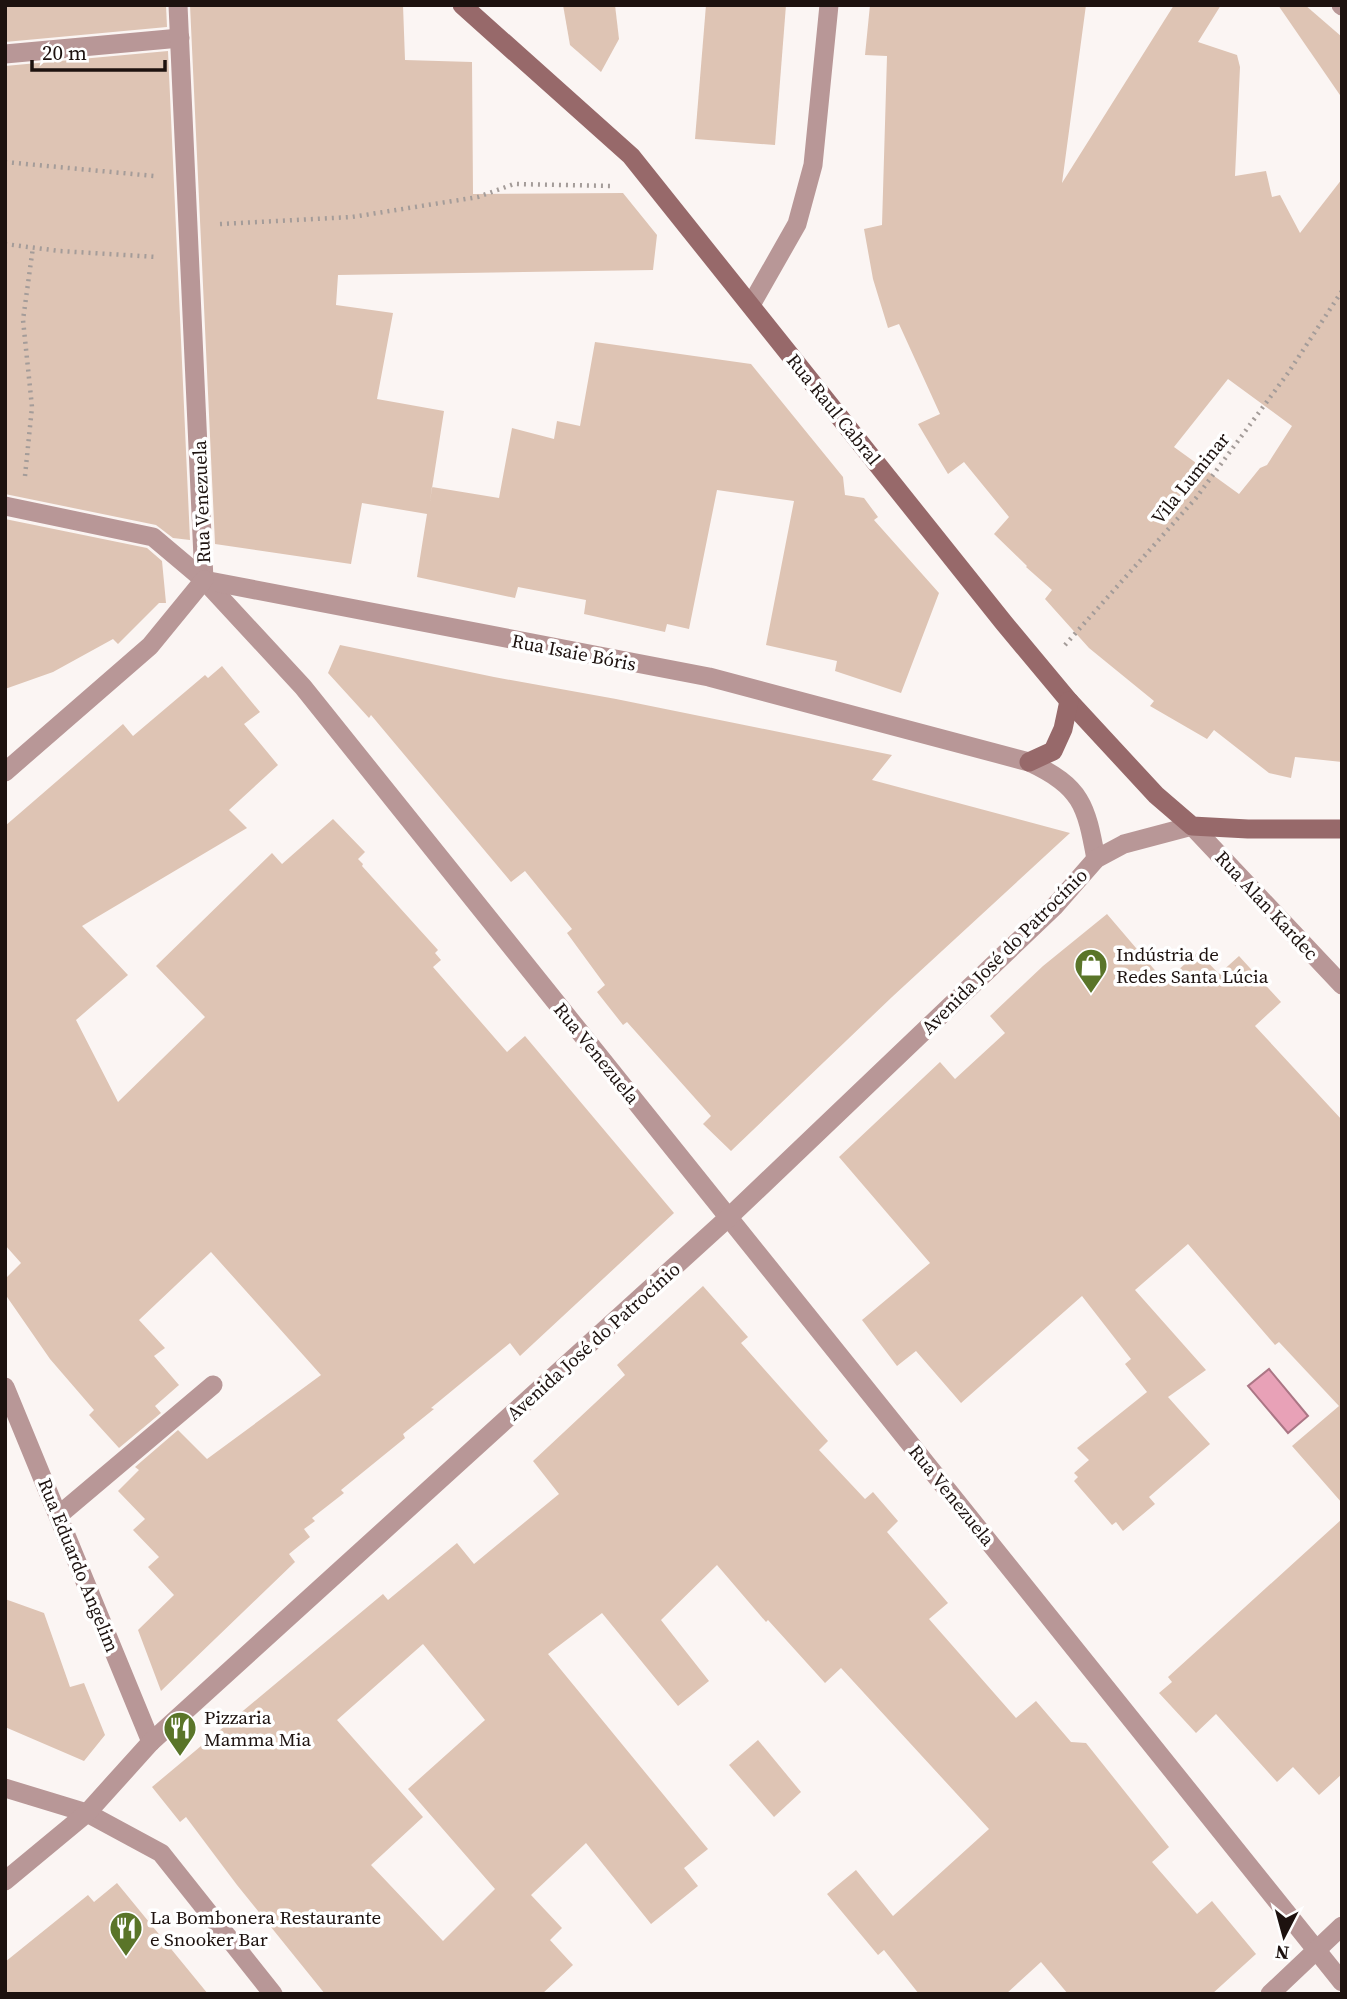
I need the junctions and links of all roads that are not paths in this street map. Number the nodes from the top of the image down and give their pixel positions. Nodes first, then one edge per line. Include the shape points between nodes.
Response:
1 (178, 5) edge
2 (462, 5) edge
3 (829, 5) edge
4 (180, 38) junction
5 (5, 54) edge
6 (751, 305) junction
7 (13, 508) edge
8 (204, 580) junction
9 (1069, 701) junction
10 (1029, 762) junction
11 (5, 772) edge
12 (1192, 826) junction
13 (1342, 829) edge
14 (1096, 859) junction
15 (1342, 985) edge
16 (729, 1217) junction
17 (213, 1385) dead end
18 (5, 1387) edge
19 (59, 1516) junction
20 (151, 1742) junction
21 (5, 1788) edge
22 (87, 1813) junction
23 (5, 1881) edge
24 (1342, 1926) edge
25 (1317, 1950) junction
26 (1342, 1982) edge
27 (273, 1994) edge
28 (1270, 1994) edge

1 - 4 street, Rua Venezuela
2 - 6 main road, Rua Raul Cabral via 631,156
3 - 6 street via 813,165 797,224
4 - 5 street
4 - 8 street, Rua Venezuela
6 - 9 main road, Rua Raul Cabral
7 - 8 street, Rua Isaie Bóris via 153,537
8 - 10 street, Rua Isaie Bóris via 709,677
8 - 11 street via 150,646
8 - 16 street, Rua Venezuela via 303,687
9 - 10 main road via 1053,751
9 - 12 main road, Rua Raul Cabral via 1156,795
10 - 14 street, Rua Isaie Bóris via 1056,775 1077,794 1088,816
12 - 13 main road
12 - 14 street, Avenida José do Patrocínio via 1124,844
12 - 15 street, Rua Alan Kardec
14 - 16 street, Avenida José do Patrocínio via 1054,906
16 - 20 street, Avenida José do Patrocínio
16 - 25 street, Rua Venezuela
17 - 19 street
18 - 19 street, Rua Eduardo Angelim
19 - 20 street, Rua Eduardo Angelim
20 - 22 street, Avenida José do Patrocínio
21 - 22 street
22 - 23 street, Avenida José do Patrocínio
22 - 27 street via 161,1853
24 - 25 street
25 - 26 street, Rua Venezuela
25 - 28 street

